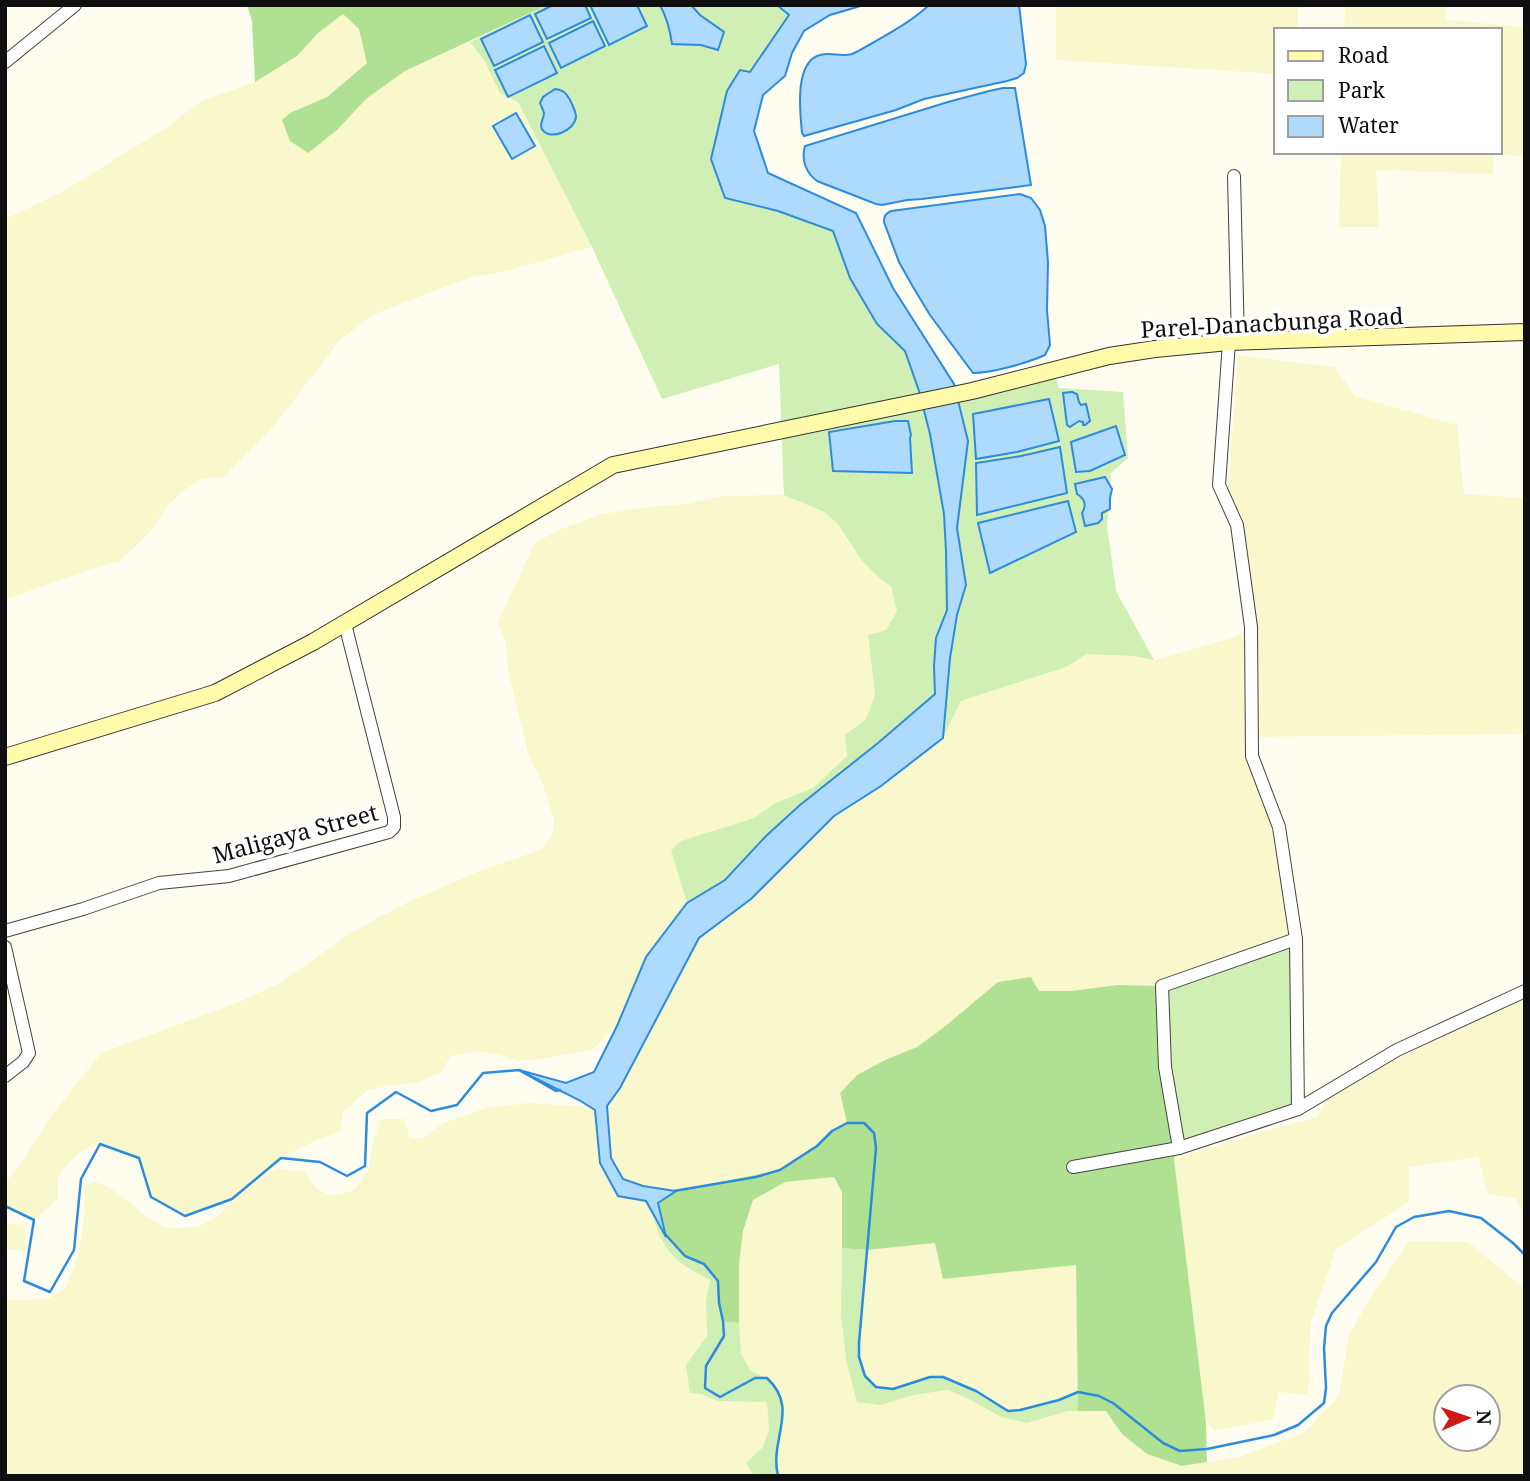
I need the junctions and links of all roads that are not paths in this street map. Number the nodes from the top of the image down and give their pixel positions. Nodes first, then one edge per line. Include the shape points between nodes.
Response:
1 (75, 5) edge
2 (5, 62) edge
3 (1234, 176) dead end
4 (1525, 332) edge
5 (1234, 342) junction
6 (345, 624) junction
7 (5, 757) edge
8 (5, 932) edge
9 (1296, 939) junction
10 (5, 947) edge
11 (1525, 990) edge
12 (5, 1076) edge
13 (1298, 1109) junction
14 (1179, 1148) junction
15 (1073, 1167) dead end

1 - 2 street
3 - 5 street
4 - 5 main road, Parel-Danacbunga Road
5 - 6 main road, Parel-Danacbunga Road via 1109,356 972,391 613,465
5 - 9 street via 1219,485 1237,525 1251,627 1252,756 1279,827
6 - 7 main road, Parel-Danacbunga Road via 215,693
6 - 8 street, Maligaya Street via 394,817 389,832 229,876 159,883
9 - 13 street
9 - 14 street via 1162,986 1165,1067
10 - 12 street via 29,1052
11 - 13 street via 1397,1050
13 - 14 street
14 - 15 street

